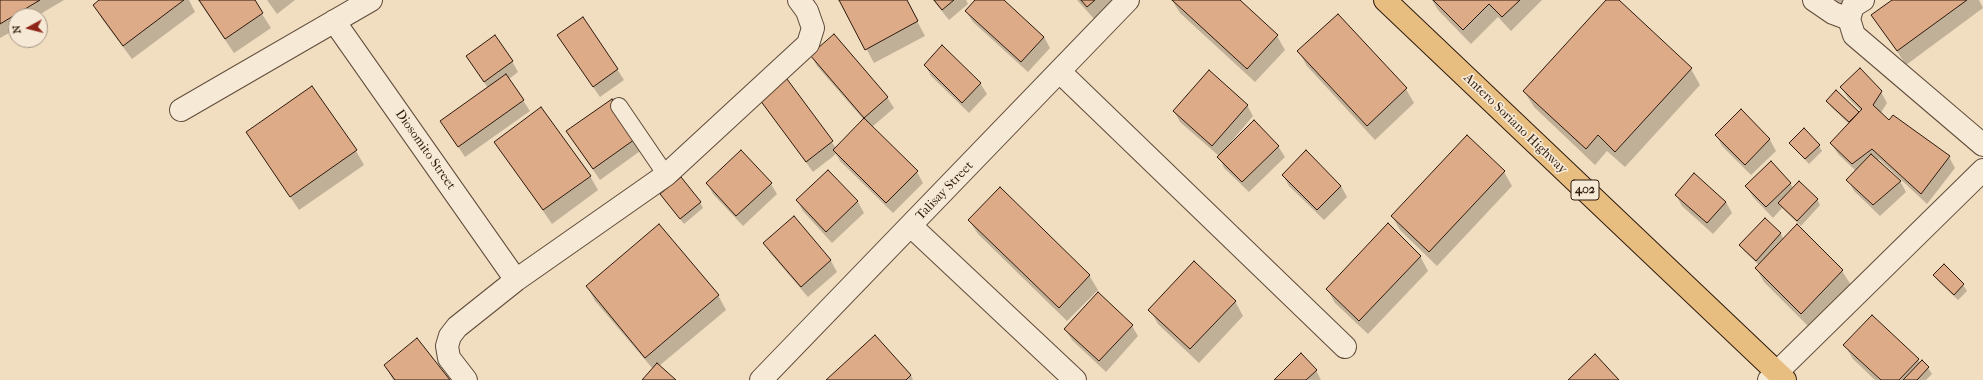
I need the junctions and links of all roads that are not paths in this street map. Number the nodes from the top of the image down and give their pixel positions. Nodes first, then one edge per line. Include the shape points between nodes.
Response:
1 (371, 0) edge
2 (800, 0) edge
3 (1128, 0) edge
4 (1385, 0) edge
5 (1814, 0) edge
6 (1863, 0) edge
7 (1849, 19) junction
8 (334, 21) junction
9 (1060, 72) junction
10 (618, 106) dead end
11 (181, 110) dead end
12 (1983, 145) edge
13 (1983, 170) edge
14 (666, 175) junction
15 (911, 226) junction
16 (516, 280) junction
17 (1346, 347) dead end
18 (1777, 377) edge
19 (766, 378) edge
20 (466, 380) edge
21 (1075, 380) edge

1 - 8 street
2 - 14 street via 813,28 808,44
3 - 9 street, Talisay Street
4 - 18 main road, Antero Soriano Highway / 402
5 - 7 street via 1833,13
6 - 7 street via 1854,6
7 - 12 street via 1854,35
8 - 11 street
8 - 16 street, Diosomito Street
9 - 15 street, Talisay Street
9 - 17 street
10 - 14 lane
13 - 18 street
14 - 16 street
15 - 19 street, Talisay Street
15 - 21 street
16 - 20 street via 457,327 450,336 447,346 449,358

